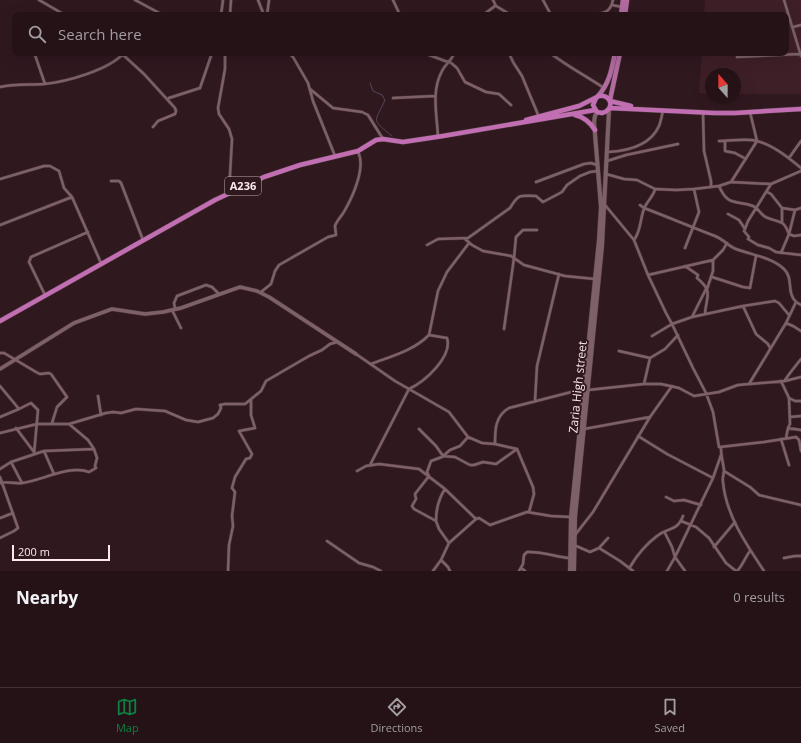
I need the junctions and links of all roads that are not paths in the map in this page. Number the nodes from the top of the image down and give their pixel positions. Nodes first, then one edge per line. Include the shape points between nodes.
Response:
1 (39, 0) edge
2 (135, 0) edge
3 (223, 0) edge
4 (231, 0) edge
5 (258, 0) edge
6 (269, 0) edge
7 (393, 0) edge
8 (493, 0) edge
9 (543, 0) edge
10 (613, 0) edge
11 (623, 0) edge
12 (627, 0) edge
13 (784, 0) edge
14 (612, 5) junction
15 (496, 6) junction
16 (624, 7) junction
17 (60, 12) edge
18 (155, 12) edge
19 (221, 12) edge
20 (230, 12) edge
21 (264, 12) edge
22 (267, 12) edge
23 (399, 12) edge
24 (487, 12) edge
25 (506, 12) edge
26 (549, 12) edge
27 (606, 12) edge
28 (622, 12) edge
29 (625, 12) edge
30 (788, 12) edge
31 (789, 15) edge
32 (801, 25) edge
33 (793, 27) junction
34 (800, 46) edge
35 (789, 55) edge
36 (801, 55) edge
37 (35, 56) edge
38 (120, 56) edge
39 (125, 56) edge
40 (211, 56) edge
41 (225, 56) edge
42 (292, 56) edge
43 (432, 56) edge
44 (453, 56) edge
45 (510, 56) edge
46 (554, 56) edge
47 (614, 56) edge
48 (619, 56) edge
49 (769, 56) edge
50 (737, 57) dead end
51 (450, 62) junction
52 (45, 84) junction
53 (0, 87) edge
54 (604, 88) junction
55 (309, 89) junction
56 (435, 96) junction
57 (168, 98) junction
58 (393, 98) dead end
59 (596, 98) junction
60 (610, 101) junction
61 (511, 105) dead end
62 (610, 109) junction
63 (801, 109) edge
64 (663, 110) junction
65 (596, 111) junction
66 (750, 112) junction
67 (703, 113) junction
68 (567, 115) junction
69 (539, 116) junction
70 (511, 124) junction
71 (153, 127) dead end
72 (595, 130) junction
73 (438, 137) junction
74 (383, 139) junction
75 (719, 141) dead end
76 (724, 141) junction
77 (757, 141) junction
78 (801, 141) edge
79 (678, 144) dead end
80 (358, 151) junction
81 (608, 152) junction
82 (336, 157) junction
83 (788, 158) junction
84 (747, 159) junction
85 (607, 161) junction
86 (597, 164) junction
87 (801, 168) edge
88 (598, 171) junction
89 (801, 171) edge
90 (606, 174) junction
91 (0, 179) edge
92 (111, 181) dead end
93 (536, 182) dead end
94 (731, 182) junction
95 (771, 184) junction
96 (719, 186) junction
97 (711, 187) junction
98 (654, 189) junction
99 (694, 189) junction
100 (767, 192) junction
101 (229, 193) junction
102 (72, 197) junction
103 (605, 205) junction
104 (640, 205) dead end
105 (644, 208) junction
106 (757, 208) junction
107 (782, 208) junction
108 (801, 208) edge
109 (795, 210) junction
110 (728, 214) dead end
111 (782, 223) junction
112 (0, 225) edge
113 (693, 228) junction
114 (745, 229) junction
115 (537, 230) dead end
116 (88, 232) junction
117 (789, 234) junction
118 (801, 235) edge
119 (465, 238) junction
120 (143, 240) junction
121 (634, 240) junction
122 (469, 243) junction
123 (727, 243) junction
124 (427, 245) dead end
125 (685, 248) dead end
126 (781, 253) junction
127 (801, 255) edge
128 (756, 256) junction
129 (514, 258) junction
130 (713, 260) junction
131 (101, 263) junction
132 (685, 266) junction
133 (559, 274) junction
134 (648, 275) junction
135 (712, 276) junction
136 (595, 279) junction
137 (265, 289) junction
138 (707, 289) junction
139 (261, 292) junction
140 (219, 294) junction
141 (266, 295) junction
142 (46, 296) junction
143 (796, 302) junction
144 (801, 305) edge
145 (742, 306) junction
146 (174, 310) junction
147 (705, 314) junction
148 (789, 315) junction
149 (692, 317) junction
150 (0, 321) edge
151 (786, 323) junction
152 (672, 324) junction
153 (181, 328) dead end
154 (504, 329) dead end
155 (801, 331) edge
156 (429, 335) junction
157 (678, 335) junction
158 (652, 336) dead end
159 (332, 339) junction
160 (338, 342) junction
161 (330, 344) junction
162 (770, 349) junction
163 (619, 351) dead end
164 (0, 354) edge
165 (356, 354) joint
166 (650, 358) junction
167 (16, 359) junction
168 (801, 359) edge
169 (371, 364) junction
170 (0, 370) edge
171 (801, 377) edge
172 (780, 381) junction
173 (785, 381) junction
174 (644, 384) junction
175 (749, 384) junction
176 (0, 386) edge
177 (672, 386) junction
178 (409, 389) junction
179 (585, 390) junction
180 (706, 393) junction
181 (98, 396) dead end
182 (789, 398) junction
183 (251, 400) junction
184 (535, 401) junction
185 (801, 401) edge
186 (19, 409) junction
187 (101, 415) junction
188 (0, 416) edge
189 (790, 416) junction
190 (801, 416) edge
191 (650, 417) junction
192 (52, 423) junction
193 (37, 424) junction
194 (69, 424) junction
195 (16, 428) junction
196 (788, 428) junction
197 (419, 429) dead end
198 (584, 429) junction
199 (801, 430) edge
200 (0, 433) edge
201 (638, 436) junction
202 (468, 437) junction
203 (786, 438) junction
204 (781, 439) junction
205 (800, 440) edge
206 (495, 444) junction
207 (720, 448) junction
208 (94, 449) junction
209 (517, 449) junction
210 (44, 451) junction
211 (801, 452) edge
212 (34, 453) junction
213 (443, 456) junction
214 (11, 462) junction
215 (370, 465) junction
216 (789, 465) dead end
217 (0, 468) edge
218 (357, 471) dead end
219 (724, 471) junction
220 (54, 474) junction
221 (429, 476) junction
222 (0, 477) edge
223 (713, 478) junction
224 (1, 482) edge
225 (22, 483) junction
226 (445, 489) junction
227 (666, 497) dead end
228 (700, 505) junction
229 (801, 505) edge
230 (529, 512) junction
231 (13, 513) junction
232 (683, 516) dead end
233 (571, 517) junction
234 (0, 518) edge
235 (476, 519) junction
236 (436, 521) junction
237 (681, 521) junction
238 (735, 522) junction
239 (690, 526) junction
240 (665, 533) junction
241 (574, 537) junction
242 (0, 538) edge
243 (608, 538) dead end
244 (327, 542) dead end
245 (449, 543) junction
246 (670, 543) junction
247 (680, 544) junction
248 (574, 545) junction
249 (714, 546) junction
250 (599, 548) junction
251 (750, 551) junction
252 (801, 556) edge
253 (675, 557) junction
254 (570, 558) junction
255 (784, 558) dead end
256 (441, 560) junction
257 (630, 567) junction
258 (520, 570) edge
259 (228, 571) edge
260 (381, 571) edge
261 (433, 571) edge
262 (450, 571) edge
263 (525, 571) edge
264 (570, 571) edge
265 (574, 571) edge
266 (633, 571) edge
267 (667, 571) edge
268 (685, 571) edge
269 (736, 571) edge
270 (764, 571) edge

1 - 17 street
2 - 18 street
3 - 19 street
4 - 20 street
5 - 21 street
6 - 22 street
7 - 23 street
8 - 15 street
9 - 26 street
10 - 14 street
11 - 16 main road
12 - 16 main road
13 - 30 street
14 - 16 street
14 - 27 street
15 - 24 street
15 - 25 street
16 - 28 main road
16 - 29 main road
31 - 33 street
32 - 33 street
33 - 34 street
34 - 36 street
35 - 36 street
37 - 52 street
38 - 52 street via 88,74
39 - 57 street
40 - 57 street via 200,88
41 - 101 street via 218,108 232,139
42 - 55 street
43 - 51 street
44 - 51 street
45 - 69 street
46 - 54 street
47 - 54 main road
48 - 60 main road
49 - 50 street
51 - 56 street via 441,72
51 - 61 street via 465,82 486,92 499,94
52 - 53 street
54 - 59 main road
55 - 74 street via 333,108 368,115
55 - 82 street
56 - 58 street
56 - 73 street
57 - 71 street via 176,112 158,120
59 - 60 highway via 604,96
59 - 65 highway via 593,103
59 - 69 highway via 579,106
60 - 62 highway
60 - 64 highway
62 - 64 highway
62 - 65 highway via 602,113
62 - 81 main road
63 - 66 highway
64 - 67 highway
64 - 81 street via 658,128 643,144
65 - 68 highway
65 - 72 main road
66 - 67 highway
66 - 77 street
67 - 97 street via 704,151
68 - 70 highway
68 - 72 highway via 585,118
69 - 70 highway
70 - 73 highway
72 - 86 main road
73 - 74 highway via 403,142
74 - 80 highway, A236 via 376,140
75 - 76 street
76 - 77 street
76 - 84 street via 725,151
77 - 83 street
77 - 84 street
78 - 83 street
79 - 85 street
80 - 82 highway, A236
80 - 137 street via 360,171 354,192 334,226 336,235 279,265 271,284
81 - 85 main road
82 - 101 highway, A236 via 282,171
83 - 87 street
84 - 94 street
85 - 90 main road
86 - 88 main road
86 - 93 street via 579,166
88 - 119 street via 580,176 562,192 543,202 536,196 521,196 513,201 510,208
88 - 136 main road, Zaria High street via 601,212
89 - 95 street
90 - 98 street via 637,180
90 - 103 main road
91 - 102 street via 50,166 59,171 64,188
92 - 120 street via 119,180 121,183
94 - 95 street
94 - 96 street
95 - 100 street
96 - 97 street
96 - 106 street via 731,201
97 - 99 street
98 - 99 street
98 - 105 street
99 - 113 street via 700,212
100 - 106 street
100 - 107 street
101 - 120 highway, A236
102 - 112 street
102 - 116 street
103 - 121 street
103 - 179 main road, Zaria High street
104 - 105 street
105 - 113 street
105 - 121 street
106 - 111 street via 766,217
106 - 114 street
107 - 109 street
107 - 111 street
108 - 109 street
109 - 117 street
110 - 114 street via 739,220
111 - 117 street
113 - 123 street
113 - 125 street
114 - 126 street via 749,240
115 - 129 street via 523,230 518,234
116 - 131 street
116 - 142 street via 31,257 29,262
117 - 118 street
117 - 126 street
119 - 122 street
119 - 124 street via 438,239
120 - 131 highway, A236
121 - 134 street
122 - 129 street via 483,251
122 - 156 street via 447,272 438,291
123 - 128 street
123 - 130 street
126 - 127 street
128 - 135 street via 750,288
128 - 143 street via 769,260 786,272 790,280 790,293
129 - 133 street via 524,265
129 - 154 street
130 - 132 street
130 - 135 street
131 - 142 highway, A236
132 - 134 street
132 - 138 street via 698,275 696,278
133 - 136 street
133 - 184 street via 537,366
134 - 152 street
135 - 138 street
136 - 179 main road, Zaria High street
137 - 139 street
137 - 141 street
138 - 147 street via 709,294
138 - 149 street
139 - 140 street via 240,288
139 - 141 street
140 - 146 street
140 - 146 street via 206,285 177,296
141 - 159 street
142 - 150 highway, A236
143 - 144 street
143 - 148 street
145 - 147 street
145 - 148 street via 775,301
145 - 162 street via 756,334
146 - 153 street
146 - 167 street via 149,314 114,309 106,311 74,324
147 - 149 street
148 - 151 street
149 - 152 street
151 - 155 street
151 - 162 street
152 - 157 street
152 - 158 street
156 - 169 street via 409,350
156 - 178 street via 447,338 448,343 437,367 427,378
157 - 166 street via 665,349
157 - 180 street
159 - 160 street
159 - 161 street
160 - 161 street
160 - 165 street
161 - 183 street via 266,381 261,391
162 - 175 street
163 - 166 street
164 - 167 street via 4,353
165 - 169 street
166 - 174 street
167 - 170 street
167 - 192 street via 36,372 52,374 67,397 57,407
168 - 173 street
169 - 178 street
171 - 173 street
172 - 173 street
172 - 175 street
172 - 182 street
174 - 177 street
174 - 179 street
175 - 180 street
176 - 186 street
177 - 180 street via 691,395
177 - 191 street
178 - 202 street via 449,412
178 - 215 street
179 - 184 street
179 - 198 main road, Zaria High street
179 - 233 main road, Zaria High street
180 - 207 street via 713,412
181 - 187 street
182 - 185 street
182 - 189 street
183 - 187 street via 244,405 220,405 218,414 213,418 198,422 156,410 136,409
183 - 259 street via 251,415 255,428 239,431 252,454 233,483 232,488 235,492
184 - 206 street via 509,408 502,413 495,427
186 - 188 street
186 - 193 street via 31,403 38,410
187 - 194 street
189 - 190 street
189 - 196 street
191 - 198 street
191 - 201 street
192 - 193 street
192 - 194 street
193 - 195 street
193 - 212 street
194 - 208 street via 88,440
195 - 200 street
195 - 212 street
196 - 199 street
196 - 203 street
197 - 213 street
198 - 241 main road, Zaria High street
201 - 223 street
201 - 241 street via 593,512
202 - 206 street via 482,443
202 - 213 street via 460,446
203 - 204 street
203 - 205 street via 796,437
204 - 207 street
204 - 216 street
205 - 211 street
206 - 209 street
207 - 219 street
207 - 223 street via 721,454
208 - 210 street
208 - 220 street via 97,460 94,466 96,468 93,470
209 - 213 street via 496,464 483,462 470,465 456,458
209 - 230 street via 533,487 534,494
210 - 212 street
210 - 220 street
212 - 214 street
213 - 221 street via 431,462 427,472
214 - 217 street
214 - 225 street
215 - 218 street
215 - 221 street via 412,467
219 - 229 street via 760,495
219 - 238 street via 723,487
220 - 225 street
221 - 226 street
221 - 236 street via 415,494 416,499 412,506
222 - 224 street
223 - 228 street
224 - 225 street
224 - 231 street
226 - 235 street
226 - 236 street via 441,494
227 - 228 street via 674,501 684,500
228 - 239 street
230 - 233 street
230 - 235 street via 490,525 482,519
231 - 234 street
231 - 242 street via 18,528
232 - 237 street
233 - 254 main road, Zaria High street
235 - 245 street
236 - 245 street
237 - 239 street
237 - 240 street via 679,526
238 - 249 street
238 - 251 street
239 - 247 street
239 - 249 street via 696,527
240 - 246 street
240 - 257 street via 646,546
241 - 248 main road, Zaria High street
243 - 250 street
244 - 260 street via 359,564
245 - 256 street
246 - 247 street via 675,546
246 - 253 street
247 - 253 street
248 - 250 street via 588,552
248 - 265 main road, Zaria High street
249 - 269 street via 726,563
250 - 257 street
251 - 269 street
251 - 270 street
252 - 255 street
253 - 267 street
253 - 268 street
254 - 258 street via 527,552
254 - 264 main road, Zaria High street
256 - 261 street
256 - 262 street
257 - 266 street
258 - 263 street

